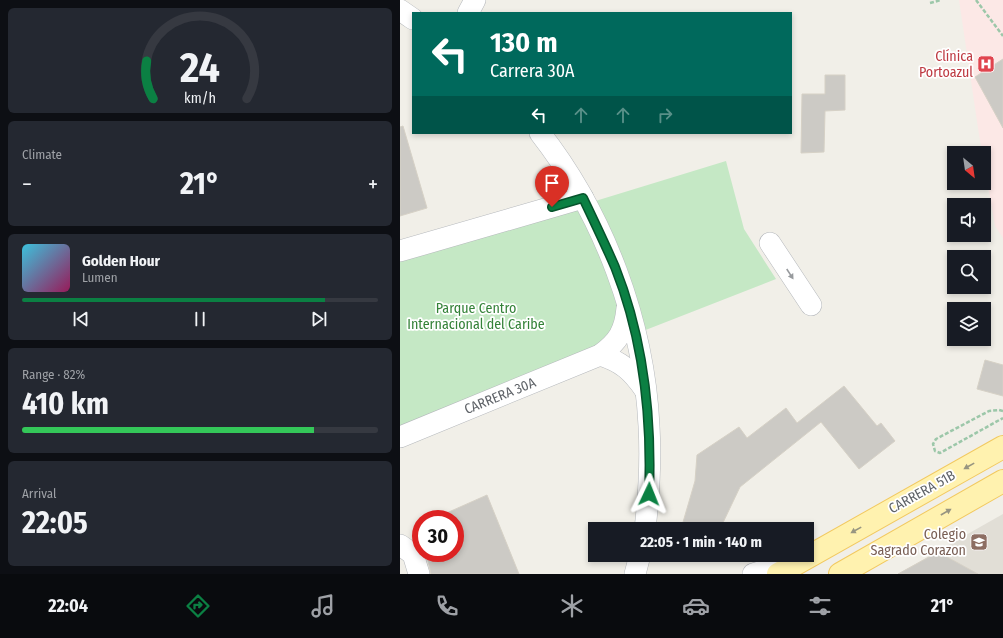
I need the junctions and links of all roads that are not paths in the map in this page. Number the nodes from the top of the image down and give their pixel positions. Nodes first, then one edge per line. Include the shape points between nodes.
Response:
1 (475, 0) edge
2 (400, 10) edge
3 (469, 12) edge
4 (412, 17) edge
5 (541, 134) edge
6 (583, 198) junction
7 (770, 243) dead end
8 (400, 251) edge
9 (628, 305) junction
10 (811, 305) dead end
11 (600, 355) junction
12 (646, 390) junction
13 (400, 437) edge
14 (1003, 447) edge
15 (1003, 481) edge
16 (646, 522) edge
17 (400, 545) edge
18 (814, 553) edge
19 (790, 562) edge
20 (799, 562) edge
21 (419, 574) edge
22 (753, 574) edge
23 (778, 574) edge
24 (840, 574) edge

1 - 3 street
2 - 4 street
5 - 6 street
6 - 8 street
6 - 9 street via 600,233
7 -> 10 street
9 - 11 street, CARRERA 30A via 621,334 612,346
9 - 12 street
11 - 12 street via 614,359 626,367
11 - 13 street, CARRERA 30A
12 - 16 street via 650,460
14 -> 18 main road, CARRERA 51B
24 -> 15 main road, CARRERA 51B
17 - 21 street via 414,554
19 - 22 street
20 - 23 main road, CARRERA 51B

